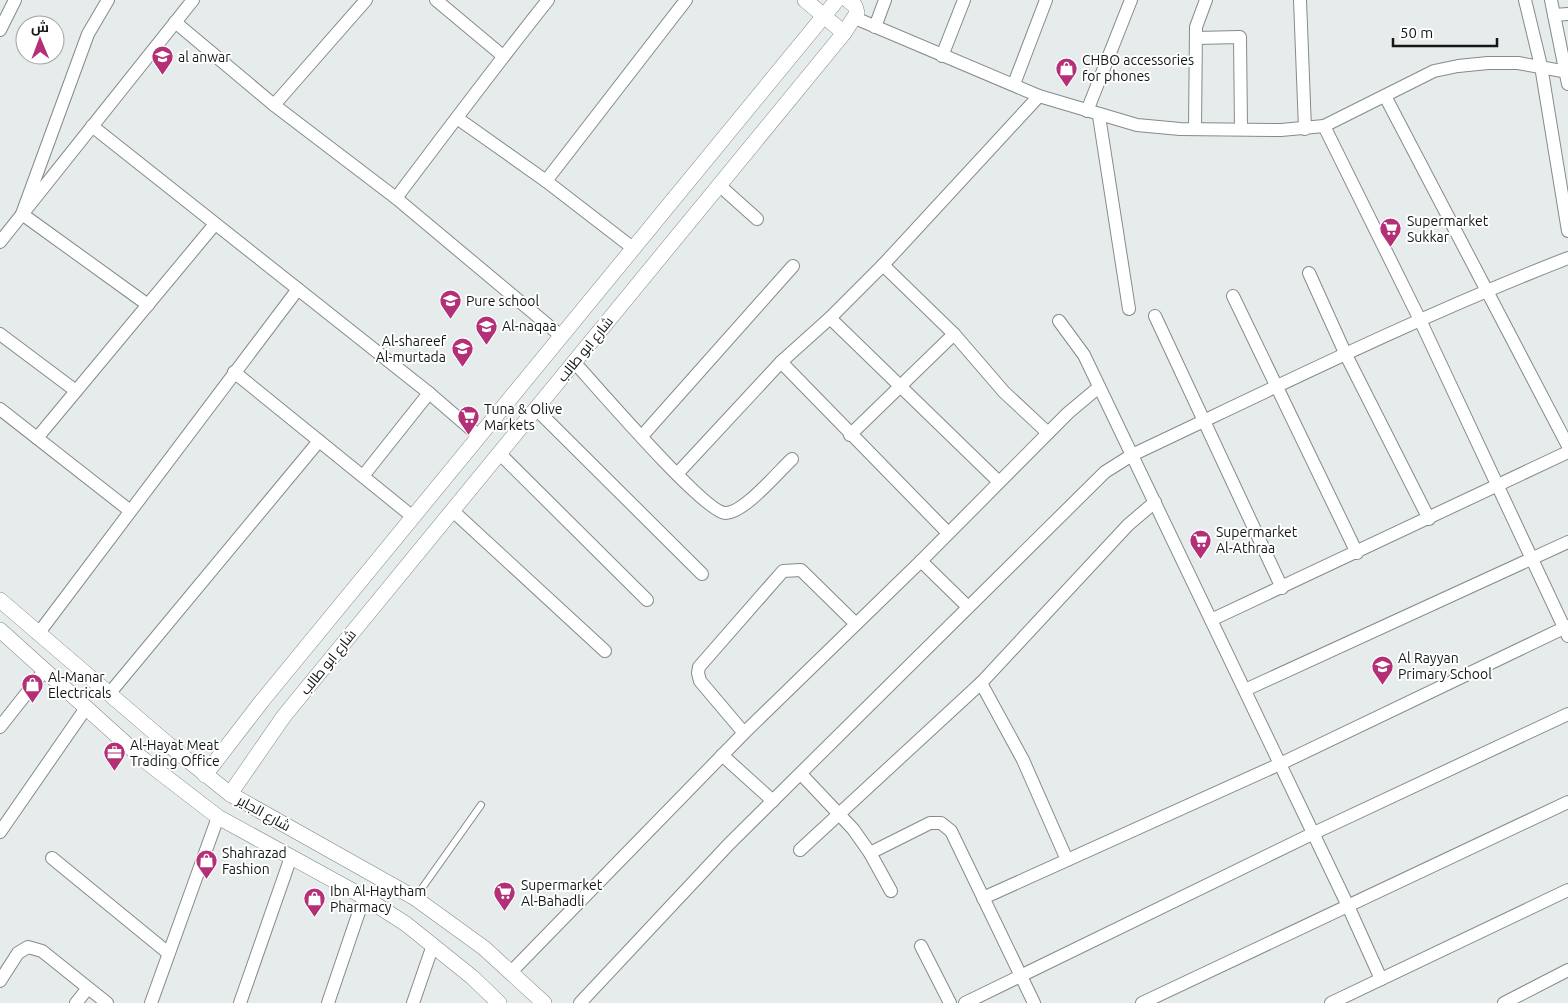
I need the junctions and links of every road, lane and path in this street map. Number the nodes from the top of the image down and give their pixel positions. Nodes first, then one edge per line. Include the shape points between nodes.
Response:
1 (15, 0) edge
2 (108, 0) edge
3 (192, 0) edge
4 (366, 0) edge
5 (436, 0) edge
6 (548, 0) edge
7 (686, 0) edge
8 (805, 0) edge
9 (837, 0) edge
10 (848, 0) edge
11 (886, 0) edge
12 (964, 0) edge
13 (1046, 0) edge
14 (1131, 0) edge
15 (1206, 0) edge
16 (1300, 0) edge
17 (1525, 0) edge
18 (1551, 0) edge
19 (1568, 14) edge
20 (824, 15) junction
21 (1554, 15) junction
22 (855, 18) junction
23 (175, 22) junction
24 (875, 27) junction
25 (0, 30) edge
26 (844, 32) junction
27 (1196, 38) junction
28 (504, 56) junction
29 (942, 56) junction
30 (1541, 66) junction
31 (1568, 76) edge
32 (1014, 84) junction
33 (1039, 96) junction
34 (1385, 96) junction
35 (274, 104) junction
36 (1086, 112) junction
37 (1099, 116) junction
38 (457, 118) junction
39 (735, 124) junction
40 (92, 126) junction
41 (1324, 126) junction
42 (1195, 129) junction
43 (1241, 129) junction
44 (1305, 129) junction
45 (756, 140) junction
46 (546, 181) junction
47 (719, 186) junction
48 (396, 198) junction
49 (22, 214) junction
50 (757, 219) dead end
51 (216, 224) junction
52 (1568, 232) edge
53 (0, 242) edge
54 (630, 245) dead end
55 (1568, 258) edge
56 (883, 265) junction
57 (793, 266) dead end
58 (1310, 273) dead end
59 (298, 289) junction
60 (1487, 289) junction
61 (1233, 296) dead end
62 (148, 305) junction
63 (1129, 309) dead end
64 (1155, 316) dead end
65 (830, 318) junction
66 (1420, 320) junction
67 (1059, 321) dead end
68 (0, 334) edge
69 (954, 334) junction
70 (562, 336) junction
71 (1346, 355) junction
72 (574, 362) junction
73 (781, 362) junction
74 (234, 372) junction
75 (901, 387) junction
76 (1099, 387) junction
77 (1276, 388) junction
78 (76, 392) junction
79 (429, 393) junction
80 (0, 409) edge
81 (536, 409) junction
82 (1204, 421) junction
83 (1048, 433) junction
84 (850, 435) junction
85 (479, 436) junction
86 (642, 436) junction
87 (37, 438) junction
88 (319, 440) junction
89 (1568, 446) edge
90 (1568, 452) edge
91 (500, 454) junction
92 (1132, 455) junction
93 (792, 459) dead end
94 (677, 474) junction
95 (363, 476) junction
96 (999, 482) junction
97 (1498, 487) junction
98 (1155, 502) junction
99 (129, 510) junction
100 (453, 511) junction
101 (413, 518) junction
102 (1430, 518) junction
103 (948, 533) junction
104 (1568, 542) edge
105 (1356, 553) junction
106 (1532, 560) junction
107 (922, 561) junction
108 (702, 574) dead end
109 (1282, 588) junction
110 (0, 600) edge
111 (647, 600) dead end
112 (968, 608) junction
113 (1212, 620) junction
114 (856, 624) junction
115 (0, 630) edge
116 (1567, 630) edge
117 (38, 634) junction
118 (605, 651) dead end
119 (44, 671) junction
120 (981, 683) junction
121 (1245, 690) junction
122 (108, 694) junction
123 (262, 701) junction
124 (86, 708) junction
125 (1568, 714) edge
126 (284, 716) junction
127 (0, 727) edge
128 (744, 733) junction
129 (722, 755) junction
130 (1280, 764) junction
131 (800, 774) junction
132 (205, 775) junction
133 (230, 794) junction
134 (773, 801) junction
135 (1568, 802) edge
136 (481, 805) dead end
137 (840, 814) junction
138 (218, 816) junction
139 (0, 832) edge
140 (1314, 833) junction
141 (800, 850) dead end
142 (870, 853) junction
143 (291, 857) junction
144 (52, 858) dead end
145 (1068, 860) junction
146 (1568, 890) edge
147 (891, 891) dead end
148 (364, 897) junction
149 (415, 898) junction
150 (983, 898) junction
151 (1348, 906) junction
152 (433, 945) junction
153 (921, 946) dead end
154 (167, 952) junction
155 (1568, 970) edge
156 (511, 972) junction
157 (1020, 976) junction
158 (1381, 979) junction
159 (0, 981) edge
160 (88, 988) junction
161 (76, 1003) edge
162 (107, 1003) edge
163 (151, 1003) edge
164 (240, 1003) edge
165 (328, 1003) edge
166 (413, 1003) edge
167 (499, 1003) edge
168 (544, 1003) edge
169 (580, 1003) edge
170 (950, 1003) edge
171 (965, 1003) edge
172 (1034, 1003) edge
173 (1142, 1003) edge
174 (1331, 1003) edge
175 (1504, 1003) edge

1 - 25 street
2 - 49 street via 88,34
3 - 23 street
4 - 35 street
5 - 28 street
6 - 28 street
7 - 46 street
8 - 20 street
9 - 20 street, شارع ابو طالب
10 - 22 street via 857,8
11 - 24 street
12 - 29 street
13 - 32 street
14 - 36 street
15 - 27 street via 1196,27
16 - 44 street
17 - 30 street
18 - 21 street
19 - 21 street
20 - 26 street
20 - 39 street, شارع ابو طالب
21 - 31 street
22 - 24 street
22 - 26 street, شارع ابو طالب
23 - 35 street
23 - 40 street
24 - 29 street
26 - 45 street, شارع ابو طالب
27 - 42 street
27 - 43 street via 1240,37
28 - 38 street
29 - 32 street
30 - 31 street
30 - 34 street via 1488,63 1458,66 1434,71
30 - 52 street
32 - 33 street
33 - 36 street
33 - 56 street
34 - 41 street
34 - 60 street
35 - 48 street
36 - 37 street
37 - 42 street via 1137,125
37 - 63 street
38 - 46 street
38 - 48 street
39 - 45 street
39 - 70 street, شارع ابو طالب
40 - 49 street
40 - 51 street
41 - 44 street
41 - 66 street
42 - 43 street
43 - 44 street
45 - 47 street, شارع ابو طالب
46 - 54 street
47 - 50 street
47 - 72 street, شارع ابو طالب
48 - 70 street
49 - 53 street
49 - 62 street
51 - 59 street
51 - 62 street
55 - 60 street
56 - 65 street
56 - 69 street
57 - 86 street
58 - 71 street
59 - 74 street
59 - 79 street
60 - 66 street
60 - 89 street
61 - 77 street
62 - 78 street
64 - 82 street
65 - 73 street
65 - 75 street
66 - 71 street
66 - 97 street
67 - 76 street via 1084,355
68 - 78 street
69 - 75 street
69 - 83 street via 1004,392
70 - 85 street, شارع ابو طالب
71 - 77 street
71 - 102 street
72 - 81 street, شارع ابو طالب
72 - 86 street
73 - 84 street
73 - 94 street
74 - 88 street
74 - 99 street
75 - 84 street
75 - 96 street
76 - 83 street
76 - 92 street
77 - 82 street
77 - 105 street
78 - 87 street
79 - 85 street
79 - 95 street
80 - 87 street
81 - 91 street, شارع ابو طالب
81 - 108 street
82 - 92 street
82 - 109 street
83 - 96 street
84 - 103 street
85 - 101 street, شارع ابو طالب
86 - 94 street
87 - 99 street
88 - 95 street
88 - 122 street
90 - 97 street
91 - 100 street, شارع ابو طالب
91 - 111 street
92 - 98 street
92 - 112 street via 1105,472
93 - 94 street via 738,510 724,513 714,509
95 - 101 street
96 - 103 street
97 - 102 street
97 - 106 street
98 - 113 street
98 - 120 street via 1128,525
99 - 117 street
100 - 118 street
100 - 126 street, شارع ابو طالب
101 - 123 street, شارع ابو طالب
102 - 105 street
103 - 107 street
104 - 106 street
105 - 109 street
106 - 116 street
106 - 121 street
107 - 112 street
107 - 114 street
109 - 113 street
110 - 117 street, شارع الجاير
112 - 131 street
113 - 121 street
114 - 128 street
114 - 128 street via 802,570 783,571 699,667 700,681
115 - 119 street, شارع الجاير
116 - 130 street
117 - 122 street, شارع الجاير
119 - 124 street, شارع الجاير
119 - 127 street
120 - 137 street
120 - 145 street via 1023,760
121 - 130 street
122 - 132 street, شارع الجاير
123 - 126 street
123 - 132 street, شارع ابو طالب
124 - 138 street, شارع الجاير via 144,760
124 - 139 street
125 - 140 street
126 - 133 street, شارع ابو طالب
128 - 129 street
129 - 134 street
129 - 156 street
130 - 140 street
130 - 145 street
131 - 134 street
131 - 137 street
132 - 133 street, شارع الجاير
133 - 149 street, شارع الجاير
134 - 169 street
135 - 151 street
136 - 149 lane
137 - 141 street
137 - 142 street
138 - 143 street, شارع الجاير
138 - 154 street
140 - 151 street
140 - 157 street
142 - 147 street
142 - 150 street via 930,823 941,823 952,831
143 - 148 street, شارع الجاير
143 - 164 street
144 - 154 street
145 - 150 street
146 - 158 street
148 - 152 street, شارع الجاير
148 - 165 street
149 - 156 street, شارع الجاير via 484,948
150 - 157 street
151 - 158 street
151 - 173 street
152 - 166 street
152 - 167 street, شارع الجاير
153 - 170 street
154 - 163 street
155 - 175 street
156 - 168 street, شارع الجاير
157 - 171 street
157 - 172 street
158 - 174 street
159 - 160 street via 18,953 28,947 42,951
160 - 161 street
160 - 162 street

